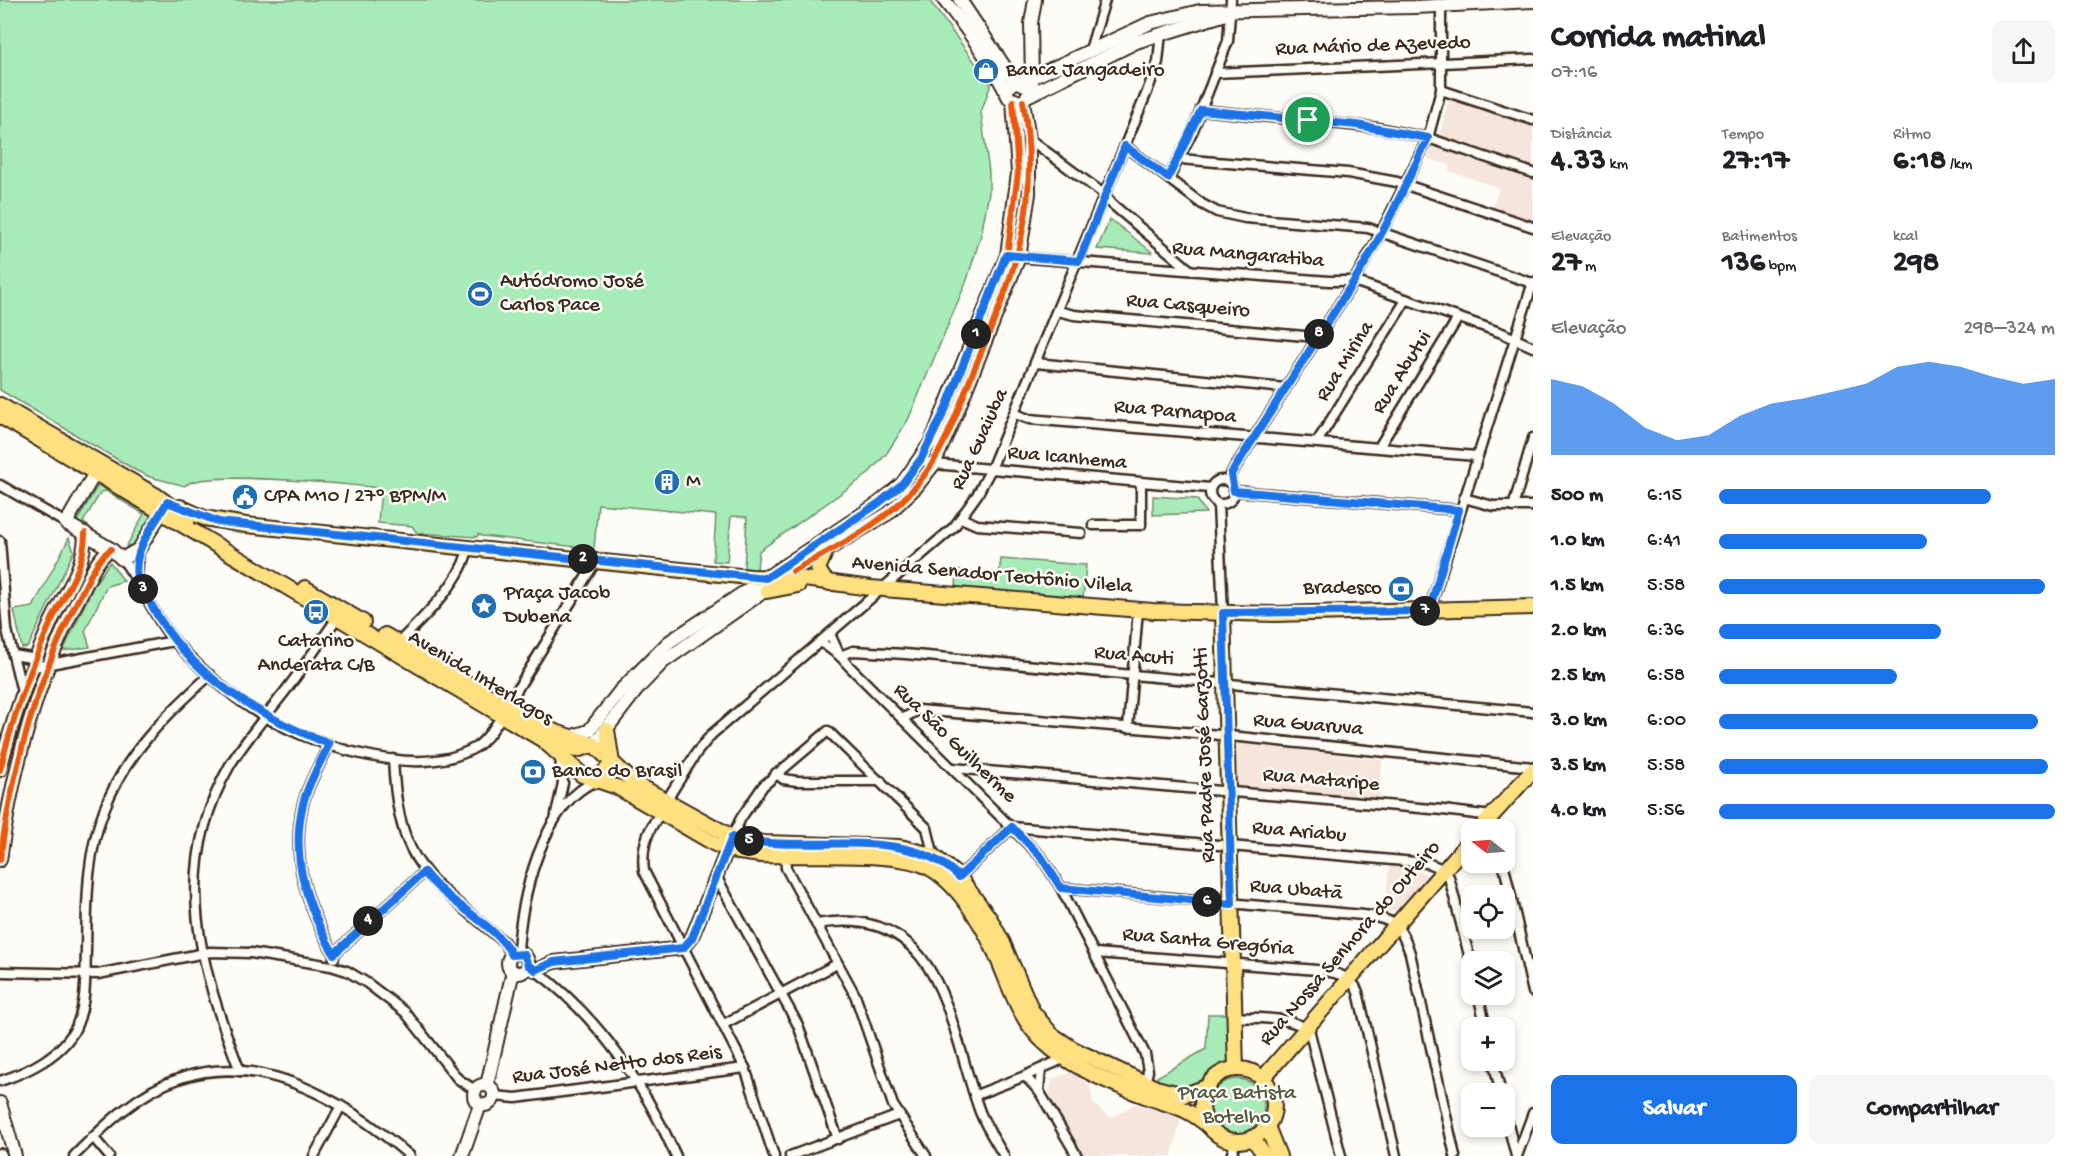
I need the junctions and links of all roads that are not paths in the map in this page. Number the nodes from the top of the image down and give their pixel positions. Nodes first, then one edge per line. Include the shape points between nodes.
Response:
1 (944, 0) edge
2 (960, 0) edge
3 (1105, 0) edge
4 (1034, 1) edge
5 (1533, 1) edge
6 (1464, 2) edge
7 (1231, 6) edge
8 (1441, 6) junction
9 (1161, 33) junction
10 (1090, 50) junction
11 (1533, 59) edge
12 (1443, 63) junction
13 (1215, 73) junction
14 (1018, 82) junction
15 (1441, 90) junction
16 (1024, 98) junction
17 (1201, 110) junction
18 (1533, 120) edge
19 (1428, 138) junction
20 (1029, 139) junction
21 (1125, 146) junction
22 (1180, 159) junction
23 (1533, 173) edge
24 (1168, 178) junction
25 (1406, 184) junction
26 (1105, 195) junction
27 (1533, 227) edge
28 (1382, 231) junction
29 (1013, 256) junction
30 (1079, 261) junction
31 (1191, 270) junction
32 (1354, 280) junction
33 (1533, 282) edge
34 (1406, 300) junction
35 (1529, 308) edge
36 (1058, 311) junction
37 (1458, 318) junction
38 (1317, 337) junction
39 (1514, 338) junction
40 (1533, 347) edge
41 (1036, 363) junction
42 (1284, 388) junction
43 (0, 405) edge
44 (1015, 414) junction
45 (0, 416) edge
46 (1254, 438) junction
47 (1533, 438) edge
48 (1317, 442) junction
49 (1379, 447) junction
50 (1476, 456) junction
51 (921, 459) junction
52 (934, 464) junction
53 (991, 470) junction
54 (114, 471) junction
55 (95, 473) junction
56 (1231, 482) junction
57 (1142, 484) junction
58 (1210, 488) junction
59 (2, 489) edge
60 (1464, 498) junction
61 (1533, 506) edge
62 (1222, 507) junction
63 (1513, 507) junction
64 (164, 508) junction
65 (1459, 510) junction
66 (961, 518) junction
67 (66, 523) junction
68 (1093, 525) dead end
69 (85, 533) junction
70 (1081, 533) dead end
71 (0, 541) edge
72 (468, 548) junction
73 (111, 549) junction
74 (140, 549) junction
75 (0, 555) edge
76 (824, 555) junction
77 (122, 559) junction
78 (596, 561) junction
79 (137, 578) junction
80 (783, 578) junction
81 (830, 583) junction
82 (767, 584) junction
83 (880, 589) junction
84 (1533, 607) edge
85 (1138, 610) junction
86 (1429, 611) junction
87 (1223, 613) junction
88 (337, 618) junction
89 (830, 634) junction
90 (174, 641) junction
91 (821, 642) junction
92 (398, 643) junction
93 (13, 655) junction
94 (840, 656) junction
95 (35, 663) junction
96 (49, 665) junction
97 (210, 675) junction
98 (1131, 675) junction
99 (1226, 683) junction
100 (23, 694) junction
101 (625, 695) junction
102 (504, 711) junction
103 (1533, 712) edge
104 (265, 717) junction
105 (902, 719) junction
106 (1128, 728) junction
107 (607, 730) junction
108 (1227, 736) junction
109 (570, 737) junction
110 (543, 740) junction
111 (329, 744) junction
112 (594, 746) junction
113 (560, 758) junction
114 (393, 759) junction
115 (612, 763) junction
116 (953, 768) junction
117 (1533, 769) edge
118 (0, 770) edge
119 (777, 773) junction
120 (597, 781) junction
121 (881, 781) junction
122 (1228, 790) junction
123 (664, 807) junction
124 (555, 818) junction
125 (1461, 819) edge
126 (1496, 819) edge
127 (1012, 827) junction
128 (730, 843) junction
129 (1230, 844) junction
130 (1461, 850) edge
131 (785, 856) junction
132 (934, 857) junction
133 (0, 860) edge
134 (1443, 869) junction
135 (424, 872) junction
136 (1506, 873) edge
137 (959, 877) junction
138 (717, 878) junction
139 (1061, 888) junction
140 (1232, 904) junction
141 (816, 924) junction
142 (1395, 924) junction
143 (683, 948) junction
144 (1468, 951) edge
145 (201, 952) junction
146 (1095, 953) junction
147 (334, 954) junction
148 (515, 954) junction
149 (1234, 963) junction
150 (837, 964) junction
151 (331, 966) junction
152 (532, 967) junction
153 (513, 971) junction
154 (0, 972) edge
155 (85, 974) junction
156 (1349, 979) junction
157 (1533, 992) edge
158 (780, 993) junction
159 (1236, 1017) junction
160 (724, 1024) junction
161 (1306, 1027) junction
162 (1069, 1053) junction
163 (745, 1068) junction
164 (1041, 1069) junction
165 (1236, 1069) junction
166 (240, 1071) junction
167 (1025, 1076) junction
168 (1263, 1078) junction
169 (0, 1081) edge
170 (640, 1083) junction
171 (1145, 1084) junction
172 (1207, 1087) junction
173 (485, 1090) junction
174 (1039, 1091) junction
175 (976, 1095) junction
176 (0, 1103) edge
177 (341, 1106) junction
178 (1533, 1113) edge
179 (899, 1115) junction
180 (1267, 1126) junction
181 (1210, 1127) junction
182 (1529, 1134) edge
183 (93, 1137) junction
184 (1511, 1137) edge
185 (1253, 1138) junction
186 (838, 1139) junction
187 (1236, 1141) junction
188 (15, 1156) edge
189 (74, 1156) edge
190 (109, 1156) edge
191 (314, 1156) edge
192 (410, 1156) edge
193 (462, 1156) edge
194 (676, 1156) edge
195 (774, 1156) edge
196 (790, 1156) edge
197 (926, 1156) edge
198 (1004, 1156) edge
199 (1077, 1156) edge
200 (1231, 1156) edge
201 (1265, 1156) edge
202 (1279, 1156) edge
203 (1341, 1156) edge
204 (1396, 1156) edge
205 (1455, 1156) edge
206 (1516, 1156) edge

1 - 14 street
2 - 14 street
3 - 10 street
4 - 14 street via 1030,61
5 - 6 street
6 - 8 street
7 - 8 street
7 - 9 street
7 - 10 street via 1173,17 1127,32
7 - 13 street via 1230,32
8 - 12 street
9 - 16 street
9 - 21 street, Rua Guaiuba via 1158,62
10 - 14 street
11 - 12 street, Rua Mário de Azevedo
12 - 13 street, Rua Mário de Azevedo
12 - 15 street
13 - 17 street
14 - 16 street
14 - 16 street via 1008,96
15 - 18 street
15 - 19 street
16 - 20 street
16 - 29 street
17 - 19 street via 1357,125
17 - 22 street
19 - 23 street
19 - 25 street
20 - 26 street
20 - 29 street via 1029,194
21 - 24 street
21 - 26 street, Rua Guaiuba
22 - 24 street
22 - 25 street via 1348,173
24 - 28 street via 1202,204 1230,216
25 - 27 street
25 - 28 street
26 - 30 street, Rua Guaiuba
26 - 31 street
28 - 32 street
28 - 33 street
29 - 30 street, Rua Mangaratiba
29 - 51 street
29 - 52 street via 957,412
30 - 31 street, Rua Mangaratiba
30 - 36 street, Rua Guaiuba
31 - 32 street, Rua Mangaratiba
32 - 34 street, Rua Mangaratiba
32 - 38 street
33 - 35 street
34 - 37 street, Rua Mangaratiba
34 - 48 street, Rua Mirina
35 - 39 street
36 - 38 street, Rua Casqueiro
36 - 41 street, Rua Guaiuba
37 - 39 street, Rua Mangaratiba
37 - 49 street, Rua Abutui
38 - 42 street
39 - 40 street, Rua Mangaratiba
39 - 50 street
41 - 42 street
41 - 44 street, Rua Guaiuba
42 - 46 street
43 - 54 main road, Avenida Interlagos
44 - 46 street, Rua Parnapoa via 1029,419
44 - 53 street, Rua Guaiuba
45 - 55 main road, Avenida Interlagos
46 - 48 street, Rua Parnapoa
46 - 56 street
47 - 63 street
48 - 49 street, Rua Parnapoa
49 - 50 street, Rua Parnapoa
50 - 60 street
51 - 52 street, Rua Icanhema
51 - 82 street via 902,484 879,503
52 - 53 street, Rua Icanhema
52 - 76 street via 889,513
53 - 57 street, Rua Icanhema
53 - 66 street, Rua Guaiuba
54 - 55 main road
54 - 64 main road, Avenida Interlagos
55 - 64 main road, Avenida Interlagos
55 - 67 street
56 - 58 street via 1217,481
56 - 62 street via 1232,499
56 - 65 street
57 - 58 street, Rua Icanhema
57 - 68 street via 1141,525
58 - 62 street via 1210,496
59 - 67 street
60 - 63 street
60 - 65 street
61 - 63 street
62 - 87 street, Rua Padre José Garzotti
64 - 72 main road, Avenida Senador Teotônio Vilela via 219,522
64 - 74 street
64 - 88 main road, Avenida Interlagos
64 - 92 main road, Avenida Interlagos
65 - 86 street
66 - 70 street via 977,525
66 - 83 street, Rua Guaiuba
67 - 69 street
69 - 73 street
69 - 95 street via 79,570
71 - 75 street
72 - 78 main road, Avenida Senador Teotônio Vilela
72 - 92 street via 459,573
73 - 77 street
73 - 96 street via 92,572
74 - 77 street
74 - 79 street
75 - 93 street
76 - 80 street
76 - 81 main road via 818,569
77 - 79 street
78 - 82 main road, Avenida Senador Teotônio Vilela
78 - 102 street
79 - 90 street
80 - 81 main road, Avenida Senador Teotônio Vilela
80 - 82 main road, Avenida Senador Teotônio Vilela
81 - 82 main road
81 - 83 main road, Avenida Senador Teotônio Vilela
82 - 101 street via 669,642
83 - 85 main road, Avenida Senador Teotônio Vilela
83 - 89 street, Rua Guaiuba
84 - 86 main road, Avenida Senador Teotônio Vilela
85 - 87 main road, Avenida Senador Teotônio Vilela
85 - 98 street
86 - 87 main road, Avenida Senador Teotônio Vilela
87 - 99 main road, Rua Padre José Garzotti
88 - 102 main road, Avenida Interlagos
88 - 104 street
89 - 91 street, Rua Guaiuba
89 - 94 street, Rua São Guilherme
90 - 96 street
90 - 97 street
91 - 94 street, Rua São Guilherme
91 - 123 street, Rua Guaiuba via 712,734
92 - 102 main road, Avenida Interlagos
93 - 95 street
93 - 100 street
94 - 98 street, Rua Acuti via 869,651
94 - 105 street, Rua São Guilherme
95 - 96 street
95 - 100 street
96 - 133 street via 14,776
97 - 104 street
97 - 155 street via 144,739 109,797 94,840 88,875
98 - 99 street, Rua Acuti
98 - 106 street
99 - 103 street, Rua Acuti
99 - 108 main road, Rua Padre José Garzotti
100 - 118 street
101 - 107 street
101 - 109 street via 589,731
102 - 109 main road, Avenida Interlagos
102 - 110 main road, Avenida Interlagos
102 - 114 street via 484,740 454,757
104 - 111 street
104 - 145 street via 231,765 214,798 200,842 195,918
105 - 106 street, Rua Guaruva via 918,710
105 - 116 street, Rua São Guilherme
106 - 108 street, Rua Guaruva
107 - 112 street
107 - 115 main road
108 - 117 street, Rua Guaruva via 1525,765
108 - 122 main road, Rua Padre José Garzotti
109 - 112 main road, Avenida Interlagos
110 - 112 main road via 572,750
110 - 113 main road, Avenida Interlagos
111 - 114 street
111 - 147 street via 303,803 298,851 302,883 312,912
112 - 115 main road, Avenida Interlagos
113 - 120 main road, Avenida Interlagos
113 - 124 street via 562,783
114 - 135 street via 399,816 408,844
115 - 120 main road
115 - 123 main road, Avenida Interlagos
116 - 122 street, Rua Mataripe
116 - 127 street, Rua São Guilherme
117 - 126 main road
119 - 121 street via 783,779 797,781
119 - 121 street via 828,731
119 - 128 street via 753,798
120 - 123 main road, Avenida Interlagos
120 - 124 street via 574,793
121 - 132 street via 927,828
122 - 125 street, Rua Mataripe
122 - 129 main road, Rua Padre José Garzotti
123 - 128 main road, Avenida Interlagos
123 - 143 street, Rua Guaiuba via 648,833 644,871
124 - 148 street via 528,891
127 - 129 street, Rua Ariabu
127 - 137 street
127 - 139 street, Rua São Guilherme via 1042,858
128 - 131 main road, Avenida Interlagos
128 - 132 main road, Avenida Interlagos via 900,847
128 - 138 street
129 - 134 street, Rua Ariabu via 1427,863
129 - 140 main road, Rua Padre José Garzotti
130 - 134 main road, Rua Nossa Senhora do Outeiro
131 - 141 street via 786,868
131 - 162 main road, Avenida Interlagos via 900,859 938,873 992,946 1030,1027 1044,1042
132 - 137 main road, Avenida Interlagos
134 - 142 main road, Rua Nossa Senhora do Outeiro
134 - 144 street via 1452,886
135 - 147 street
135 - 148 street
136 - 157 street
137 - 162 main road, Avenida Interlagos via 1002,940 1037,1017
138 - 143 street via 692,938
138 - 158 street
139 - 140 street, Rua Ubatã
139 - 146 street, Rua São Guilherme
140 - 142 street, Rua Ubatã via 1363,915
140 - 149 main road, Rua Padre José Garzotti
141 - 150 street
141 - 175 street via 869,924 894,933 920,952 947,1003
142 - 156 main road, Rua Nossa Senhora do Outeiro
142 - 205 street via 1410,953
143 - 152 street via 563,960
143 - 160 street, Rua Guaiuba
145 - 151 street via 251,953
145 - 155 street
145 - 166 street via 215,1005
146 - 149 street, Rua Santa Gregória
146 - 171 street, Rua São Guilherme via 1145,1054
147 - 151 street
148 - 152 street via 526,956
148 - 153 street via 508,963
149 - 156 street, Rua Santa Gregória via 1328,971
149 - 159 main road, Rua Padre José Garzotti
150 - 158 street
150 - 179 street via 859,1004
151 - 173 street via 367,983 405,1012 458,1079
152 - 153 street via 524,972
152 - 170 street via 593,1025
153 - 173 street
154 - 155 street
155 - 169 street via 81,1012 66,1042 34,1066
156 - 161 main road, Rua Nossa Senhora do Outeiro
156 - 204 street via 1358,992
158 - 160 street
158 - 186 street via 798,1025
159 - 161 street
159 - 165 main road, Rua Padre José Garzotti
160 - 163 street, Rua Guaiuba
161 - 168 main road, Rua Nossa Senhora do Outeiro
161 - 203 street via 1314,1040
162 - 164 street
162 - 171 main road, Avenida Interlagos
162 - 181 main road, Avenida Interlagos via 1147,1097 1180,1106
163 - 170 street, Rua José Netto dos Reis
163 - 195 street, Rua Guaiuba
164 - 167 street
164 - 174 street
165 - 168 main road
165 - 172 main road via 1225,1072
166 - 177 street via 283,1079
166 - 183 street via 212,1071 180,1078 147,1094
167 - 174 street
167 - 175 street
168 - 180 main road via 1274,1101
170 - 173 street, Rua José Netto dos Reis via 507,1099
170 - 194 street
171 - 172 main road, Avenida Interlagos via 1184,1095
172 - 181 main road via 1202,1107
173 - 193 street via 474,1099 480,1105
174 - 199 street
175 - 198 street via 981,1115
176 - 188 street
177 - 191 street
177 - 192 street
178 - 182 street
179 - 186 street
179 - 197 street
180 - 185 main road
180 - 202 main road
181 - 187 main road via 1217,1135
182 - 206 street
183 - 189 street
183 - 190 street
184 - 206 street
185 - 187 main road
185 - 201 main road
186 - 196 street
187 - 200 street

